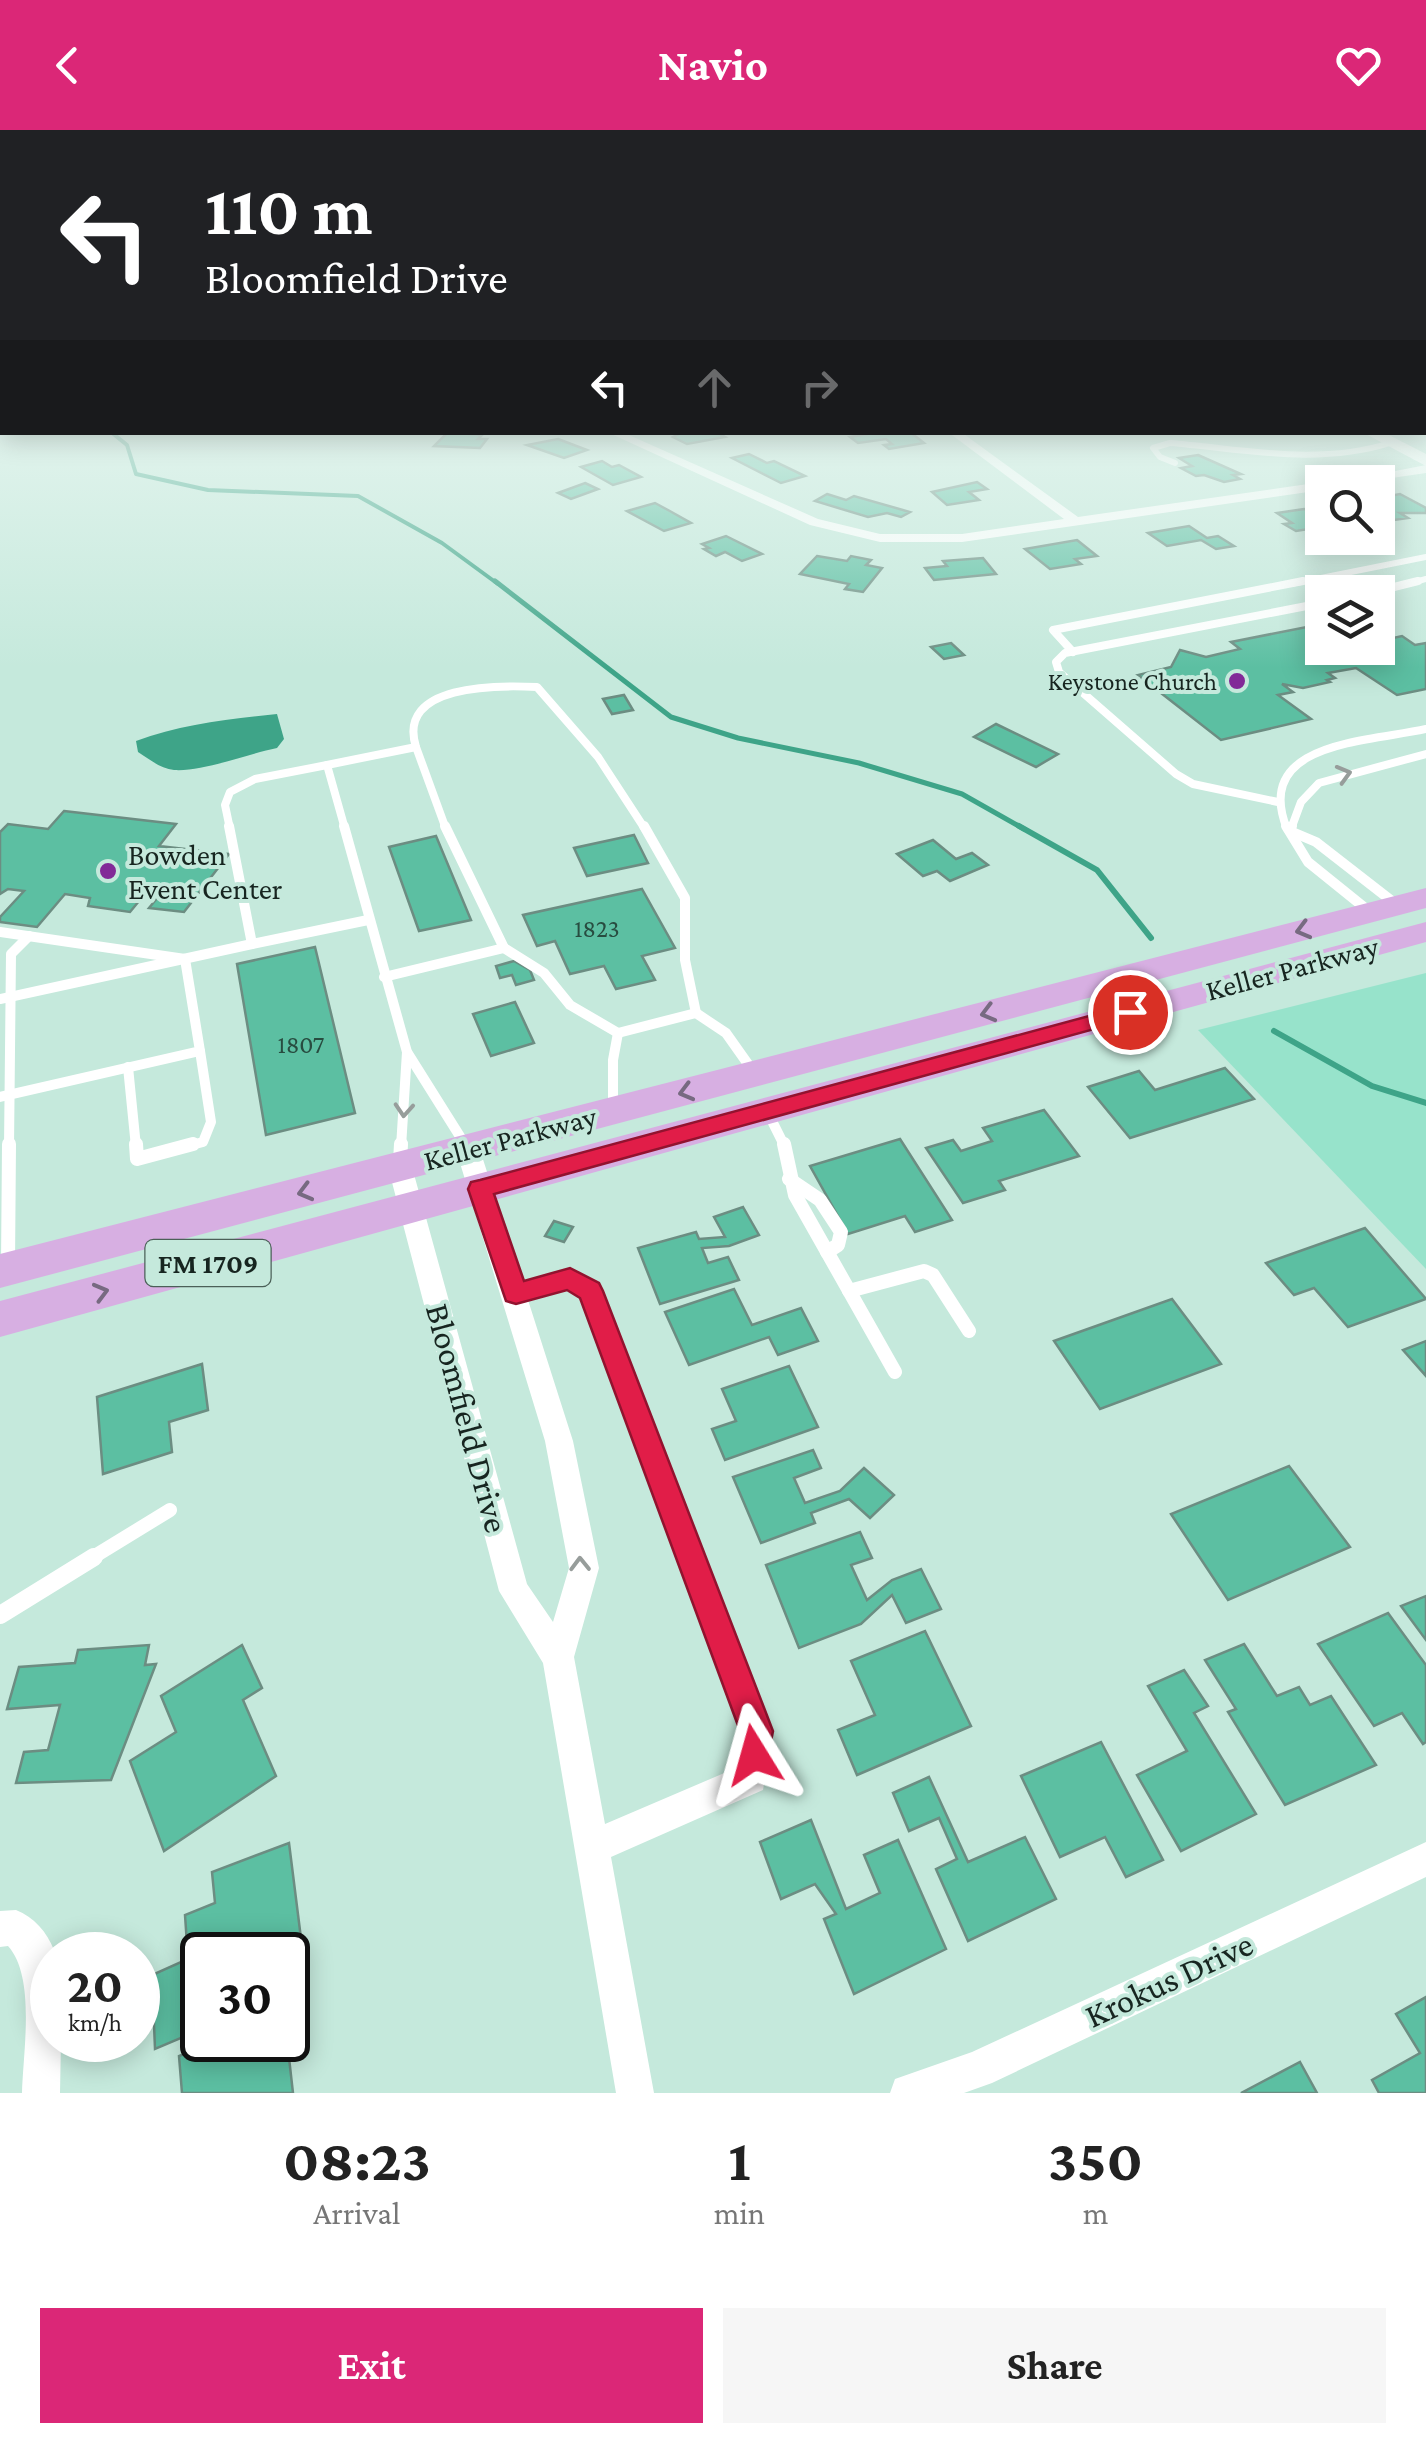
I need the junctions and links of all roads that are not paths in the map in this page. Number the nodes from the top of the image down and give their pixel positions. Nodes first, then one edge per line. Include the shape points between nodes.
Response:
1 (727, 485) edge
2 (1025, 485) edge
3 (1305, 488) edge
4 (1076, 522) junction
5 (1426, 558) edge
6 (1426, 579) edge
7 (1395, 587) edge
8 (1305, 605) edge
9 (1073, 652) junction
10 (1426, 730) edge
11 (416, 747) junction
12 (1426, 754) edge
13 (327, 766) junction
14 (1278, 802) junction
15 (1290, 832) junction
16 (1407, 919) edge
17 (368, 920) junction
18 (0, 932) edge
19 (29, 936) junction
20 (252, 944) junction
21 (504, 948) junction
22 (185, 959) junction
23 (384, 977) junction
24 (5, 998) edge
25 (696, 1013) junction
26 (618, 1032) junction
27 (200, 1050) junction
28 (408, 1052) junction
29 (128, 1067) junction
30 (754, 1074) junction
31 (5, 1096) edge
32 (767, 1111) junction
33 (613, 1112) junction
34 (468, 1150) junction
35 (789, 1180) junction
36 (404, 1188) junction
37 (480, 1189) junction
38 (827, 1252) junction
39 (4, 1270) edge
40 (849, 1291) junction
41 (516, 1294) junction
42 (0, 1319) edge
43 (969, 1332) dead end
44 (896, 1372) dead end
45 (170, 1510) dead end
46 (0, 1615) edge
47 (558, 1658) junction
48 (592, 1848) junction
49 (1426, 1859) edge
50 (0, 1929) edge
51 (42, 2093) edge
52 (634, 2093) edge
53 (909, 2093) edge

1 - 4 street via 847,532 936,540
2 - 4 street
3 - 4 street
5 - 9 lane via 1053,630
6 - 7 lane
8 - 9 lane
9 - 14 lane via 1056,662 1058,672 1176,774 1208,788
10 - 14 lane via 1308,756 1277,787
11 - 13 lane
11 - 21 lane via 456,854
11 - 25 lane via 410,726 416,712 436,699 506,684 536,687 598,757 685,898 685,960
15 -> 12 lane via 1301,802 1319,783
13 - 17 lane
13 - 20 lane via 246,782 225,798
14 - 15 lane
15 - 16 lane via 1316,842
15 - 16 lane via 1294,847
16 -> 30 main road, Keller Parkway / FM 1709
16 - 32 main road, Keller Parkway / FM 1709
17 - 20 lane
17 - 23 lane
18 - 19 lane
19 - 22 lane
19 - 24 lane via 11,954
20 - 22 lane
21 - 23 lane
21 - 26 lane via 544,973 570,1005
22 - 24 lane
22 - 27 lane
23 - 28 lane
24 - 31 lane
25 - 26 lane
25 - 30 lane via 726,1033
26 - 33 lane
27 - 29 lane
27 - 29 lane via 211,1122 204,1142 138,1159
28 - 34 lane
28 -> 36 lane
29 - 31 lane
30 -> 33 main road, Keller Parkway / FM 1709
31 - 39 lane
32 - 35 lane via 783,1138
32 - 37 main road, Keller Parkway / FM 1709
33 - 34 main road, Keller Parkway / FM 1709
34 - 36 main road, Keller Parkway / FM 1709
34 - 37 street, Bloomfield Drive
35 - 38 lane
35 - 38 lane via 803,1184 841,1232
36 - 37 main road, Keller Parkway / FM 1709
36 -> 39 main road, Keller Parkway / FM 1709
42 -> 36 main road, Keller Parkway / FM 1709
36 - 47 street, Bloomfield Drive via 514,1591
37 - 41 street, Bloomfield Drive
38 - 40 lane
40 - 43 lane via 924,1271 934,1275
40 - 44 lane
47 -> 41 street, Bloomfield Drive via 584,1568 559,1441
41 - 48 street via 570,1278 590,1291 757,1731 751,1778
45 - 46 lane
47 - 48 street, Bloomfield Drive
48 - 52 street, Bloomfield Drive
49 - 53 street, Krokus Drive via 978,2069
50 - 51 street via 16,1928 36,1950 43,1982

